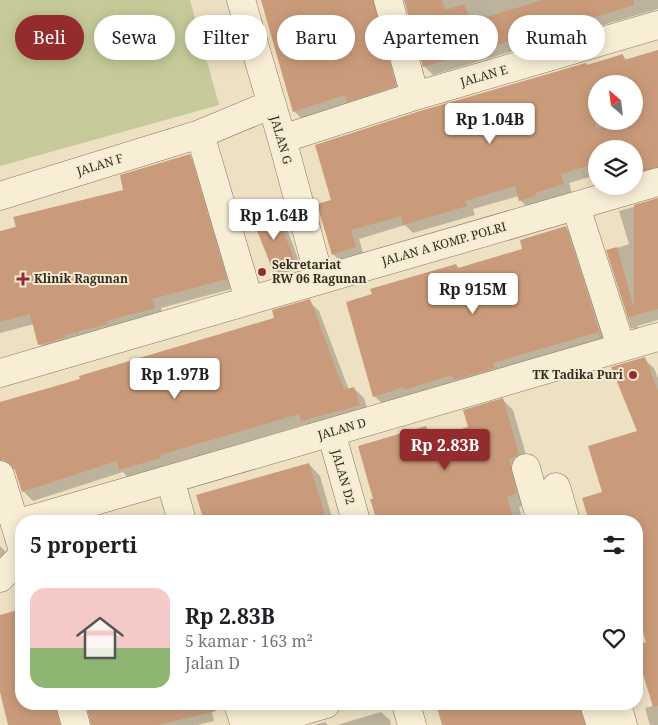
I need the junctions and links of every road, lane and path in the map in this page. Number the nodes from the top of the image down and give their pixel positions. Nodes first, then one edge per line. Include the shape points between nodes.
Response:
1 (240, 0) edge
2 (388, 0) edge
3 (658, 25) edge
4 (415, 96) junction
5 (272, 104) junction
6 (200, 134) junction
7 (282, 139) junction
8 (658, 182) edge
9 (0, 196) edge
10 (576, 207) junction
11 (320, 280) junction
12 (249, 300) junction
13 (658, 336) edge
14 (621, 347) junction
15 (0, 373) edge
16 (331, 432) junction
17 (526, 468) dead end
18 (0, 475) edge
19 (170, 479) junction
20 (556, 487) dead end
21 (16, 515) edge
22 (61, 515) edge
23 (180, 515) edge
24 (354, 515) edge
25 (539, 515) edge
26 (564, 515) edge
27 (15, 563) edge
28 (0, 578) edge
29 (72, 710) edge
30 (240, 710) edge
31 (305, 710) edge
32 (408, 710) edge
33 (596, 710) edge
34 (619, 710) edge
35 (76, 725) edge
36 (245, 725) edge
37 (254, 725) edge
38 (412, 725) edge
39 (601, 725) edge
40 (623, 725) edge

1 - 5 street, JALAN G
2 - 4 street
3 - 4 street, JALAN E
4 - 7 street, JALAN E
5 - 6 street, JALAN F
5 - 7 street, JALAN G
6 - 9 street, JALAN F
6 - 12 street
7 - 11 street, JALAN G
8 - 10 street, JALAN A KOMP. POLRI
10 - 11 street, JALAN A KOMP. POLRI
10 - 14 street
11 - 12 street, JALAN A KOMP. POLRI
12 - 15 street, JALAN A KOMP. POLRI
13 - 14 street, JALAN D
14 - 16 street, JALAN D
16 - 19 street, JALAN D
16 - 24 street, JALAN D2
17 - 25 street
18 - 21 street
19 - 22 street, JALAN D
19 - 23 street
20 - 26 street
27 - 28 street
29 - 35 street
30 - 36 street
31 - 37 street
32 - 38 street
33 - 39 street
34 - 40 street

